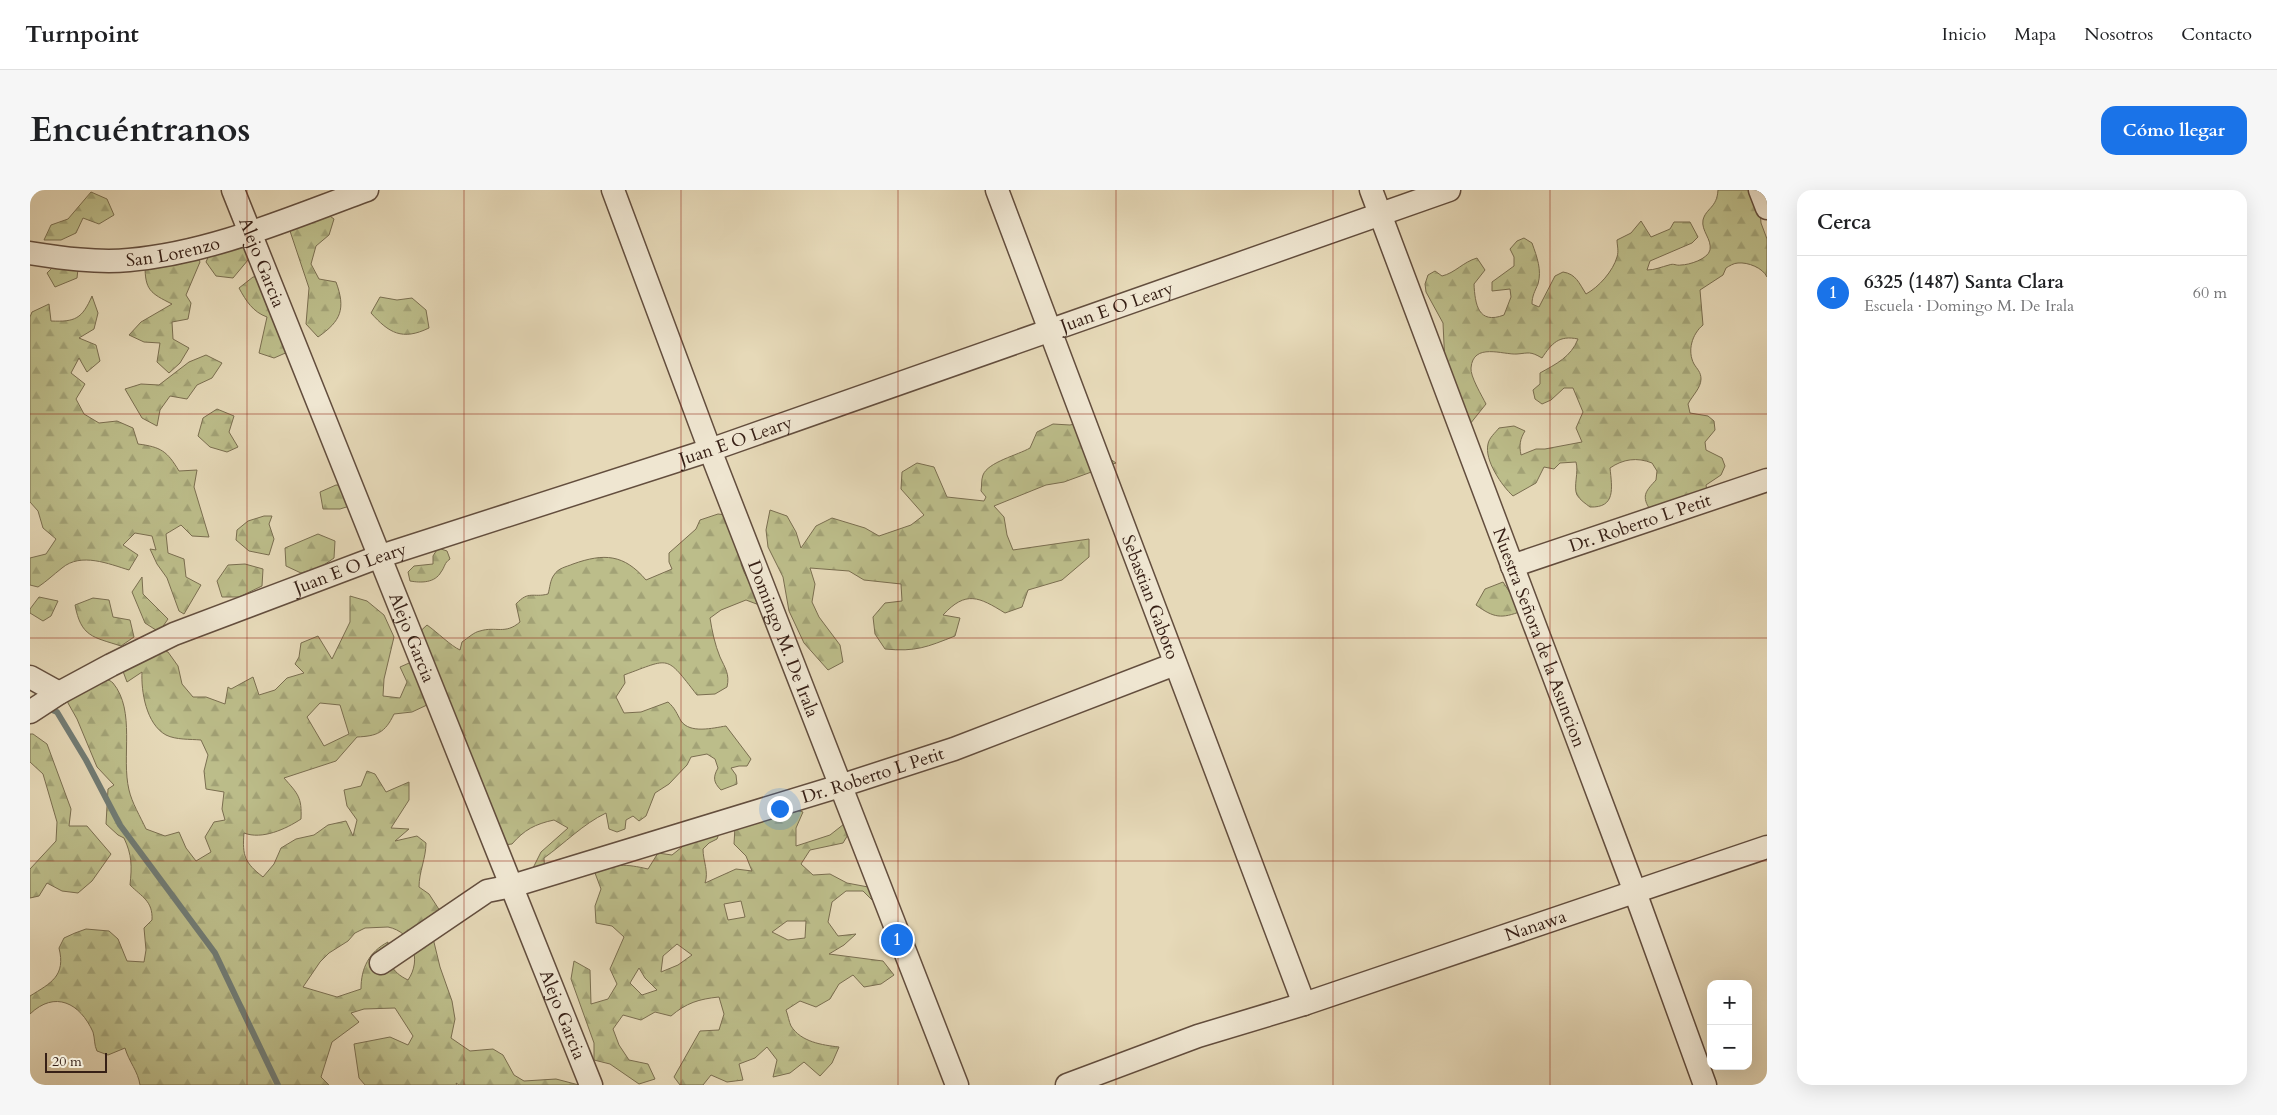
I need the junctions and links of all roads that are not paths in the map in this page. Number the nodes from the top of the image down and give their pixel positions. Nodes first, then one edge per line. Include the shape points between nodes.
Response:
1 (233, 190) edge
2 (367, 190) edge
3 (613, 190) edge
4 (997, 190) edge
5 (1371, 190) edge
6 (1449, 190) edge
7 (1760, 190) edge
8 (1767, 208) edge
9 (1380, 214) junction
10 (249, 233) junction
11 (30, 253) edge
12 (1048, 330) junction
13 (710, 450) junction
14 (1767, 480) edge
15 (378, 557) junction
16 (1512, 566) junction
17 (1175, 664) junction
18 (30, 677) edge
19 (55, 697) junction
20 (30, 712) edge
21 (840, 786) junction
22 (1767, 847) edge
23 (512, 886) junction
24 (1635, 892) junction
25 (381, 963) dead end
26 (1304, 1004) junction
27 (591, 1085) edge
28 (957, 1085) edge
29 (1068, 1085) edge
30 (1705, 1085) edge

1 - 10 street, Alejo Garcia
2 - 10 street, San Lorenzo
3 - 13 street, Domingo M. De Irala
4 - 12 street, Sebastian Gaboto
5 - 9 street, Nuestra Señora de la Asuncion
6 - 9 street, Juan E O Leary
7 - 8 street
9 - 12 street, Juan E O Leary
9 - 16 street, Nuestra Señora de la Asuncion
10 - 11 street, San Lorenzo via 167,255 127,260 62,258
10 - 15 street, Alejo Garcia
12 - 13 street, Juan E O Leary
12 - 17 street, Sebastian Gaboto
13 - 15 street, Juan E O Leary
13 - 21 street, Domingo M. De Irala
14 - 16 street, Dr. Roberto L Petit
15 - 19 street, Juan E O Leary via 174,634
15 - 23 street, Alejo Garcia
16 - 24 street, Nuestra Señora de la Asuncion
17 - 21 street, Dr. Roberto L Petit via 954,749
17 - 26 street, Sebastian Gaboto
18 - 19 street
19 - 20 street, Juan E O Leary
21 - 23 street, Dr. Roberto L Petit
21 - 28 street, Domingo M. De Irala
22 - 24 street, Nanawa
23 - 25 street, Dr. Roberto L Petit via 487,891
23 - 27 street, Alejo Garcia
24 - 26 street, Nanawa
24 - 30 street, Nuestra Señora de la Asuncion
26 - 29 street, Nanawa via 1198,1036

